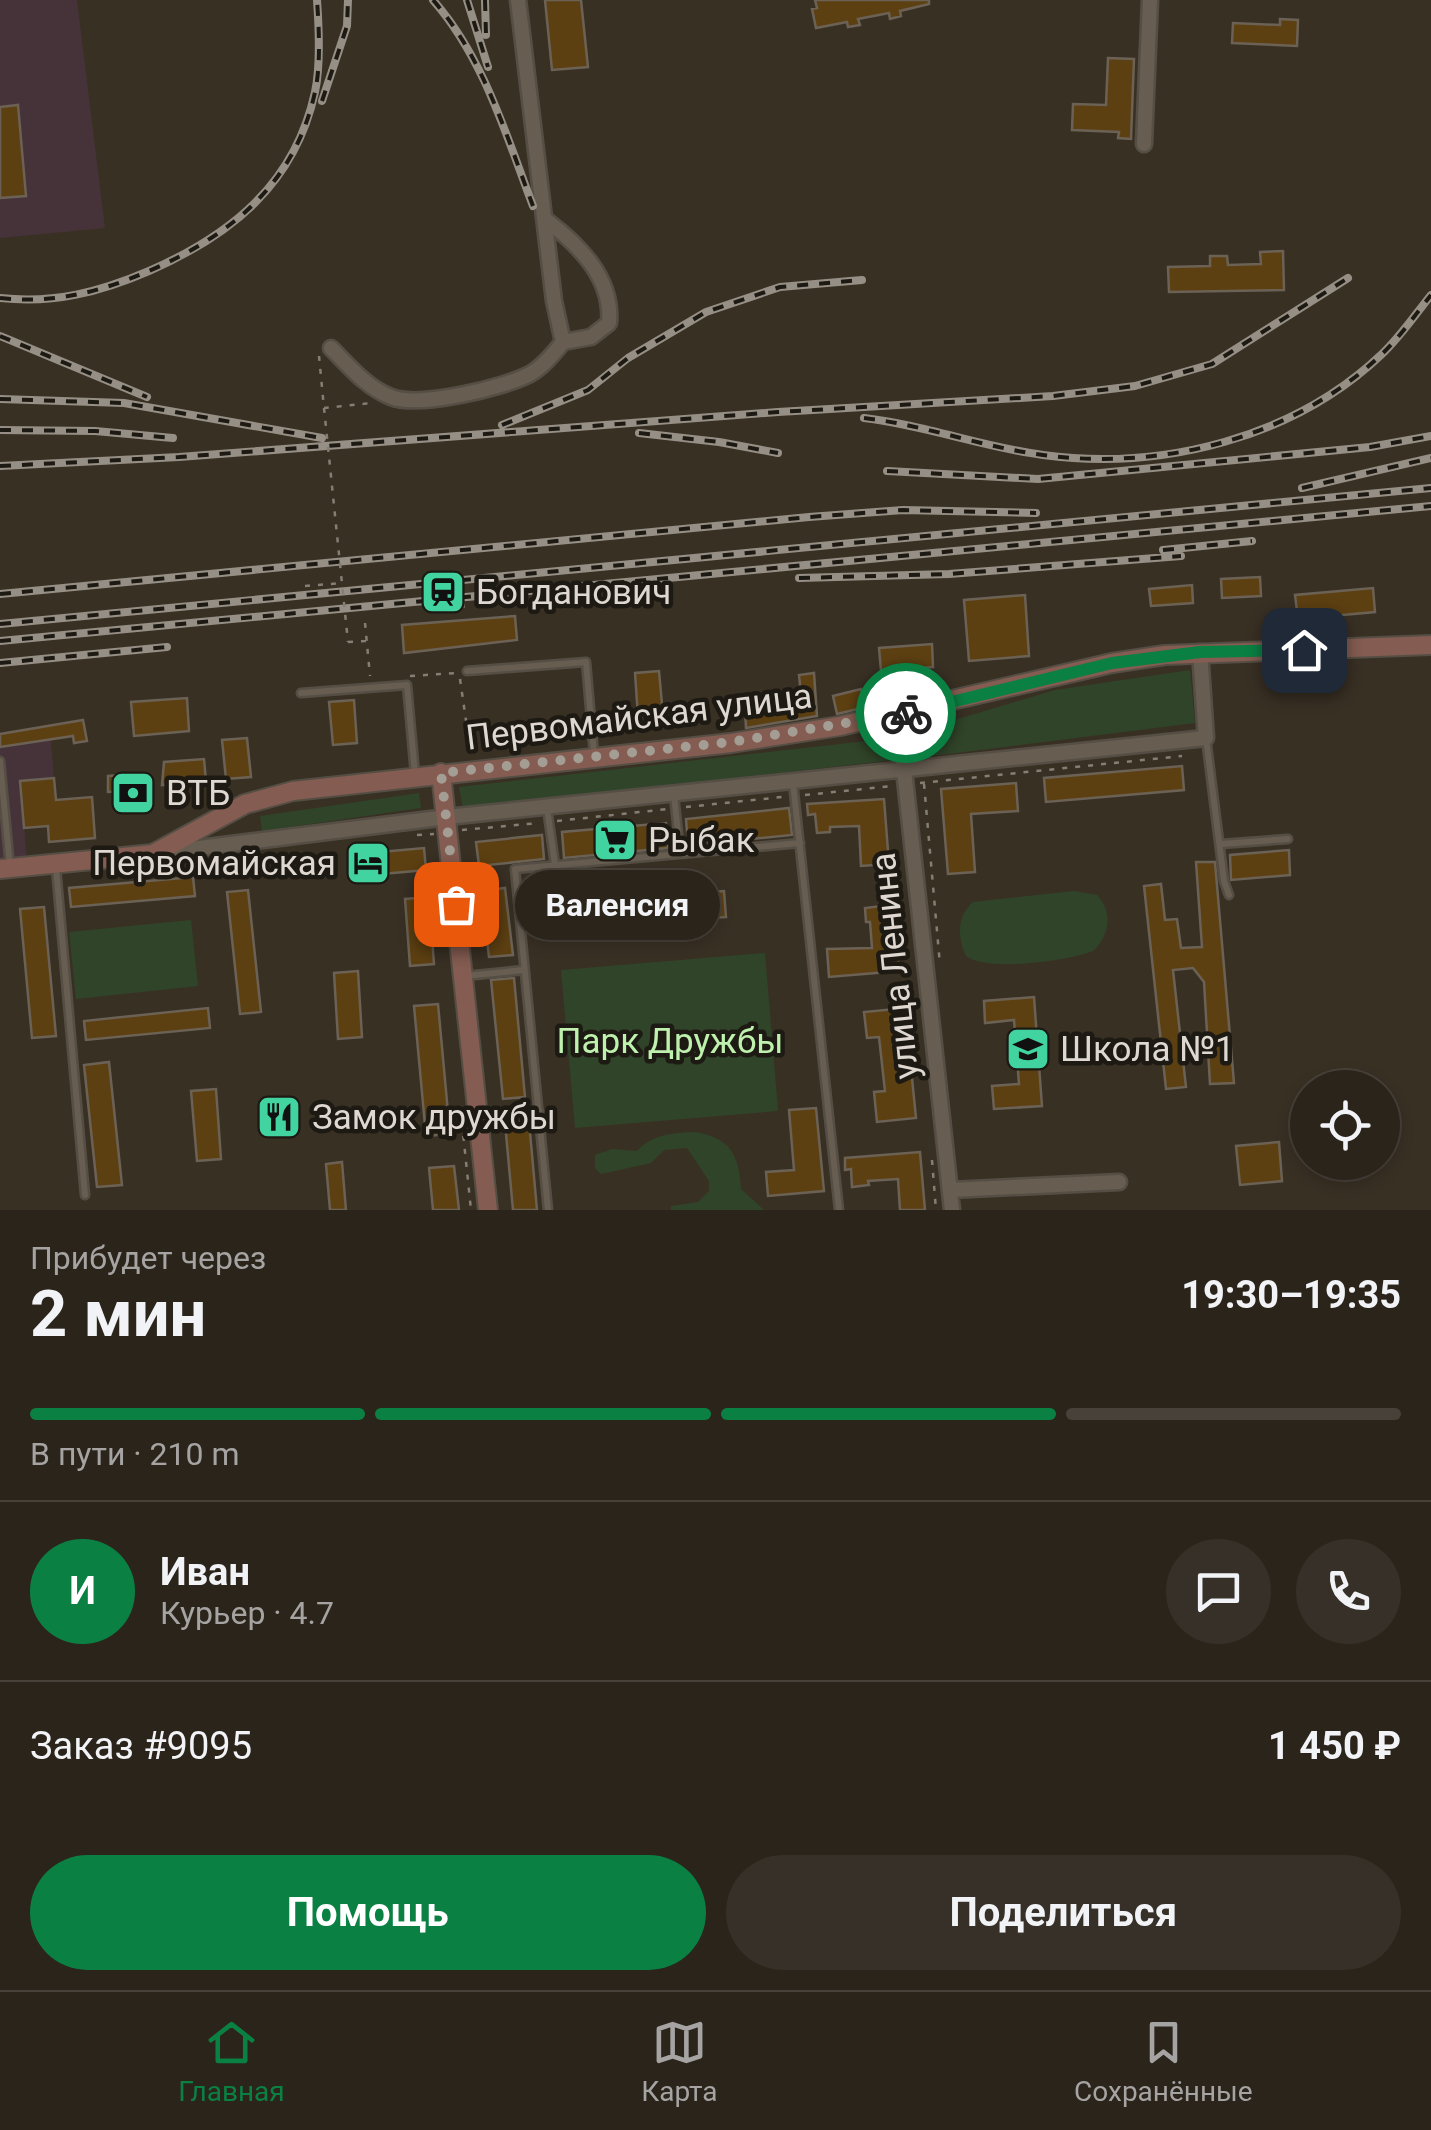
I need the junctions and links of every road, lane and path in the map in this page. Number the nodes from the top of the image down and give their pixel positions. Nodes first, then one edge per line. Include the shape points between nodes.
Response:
1 (518, 0) edge
2 (1150, 0) edge
3 (1144, 144) dead end
4 (546, 220) junction
5 (563, 342) junction
6 (325, 352) joint
7 (372, 403) dead end
8 (324, 408) junction
9 (461, 577) dead end
10 (342, 583) junction
11 (306, 586) dead end
12 (464, 613) dead end
13 (366, 623) dead end
14 (367, 640) junction
15 (1431, 645) edge
16 (1200, 652) junction
17 (463, 672) junction
18 (406, 676) dead end
19 (370, 679) dead end
20 (301, 693) dead end
21 (898, 714) junction
22 (1206, 738) junction
23 (594, 755) junction
24 (1182, 756) dead end
25 (0, 760) edge
26 (473, 769) junction
27 (441, 773) junction
28 (415, 776) junction
29 (905, 777) junction
30 (924, 782) junction
31 (794, 789) junction
32 (674, 801) junction
33 (548, 815) junction
34 (448, 824) junction
35 (416, 836) dead end
36 (1288, 838) dead end
37 (800, 843) junction
38 (1221, 844) junction
39 (680, 852) junction
40 (153, 854) junction
41 (55, 865) junction
42 (555, 865) junction
43 (5, 869) edge
44 (1229, 894) dead end
45 (524, 970) junction
46 (464, 976) junction
47 (941, 977) dead end
48 (538, 1111) junction
49 (478, 1117) junction
50 (1119, 1182) dead end
51 (950, 1190) junction
52 (85, 1195) dead end
53 (488, 1210) edge
54 (548, 1210) edge
55 (839, 1210) edge
56 (952, 1210) edge

1 - 4 street
2 - 3 street
4 - 5 street
4 - 5 street via 596,270 611,302 610,322 592,337
5 - 6 street via 532,373 498,386 396,400
6 - 8 path
7 - 8 path
8 - 10 path, bridge
9 - 12 path
10 - 11 path
10 - 14 path, bridge via 348,642
13 - 14 path
14 - 19 path
15 - 16 main road, Первомайская улица
16 - 21 main road, Первомайская улица via 1112,663
16 - 22 street
17 - 18 path
17 - 23 lane via 586,662
17 - 26 path
20 - 28 lane via 407,685
21 - 23 main road, Первомайская улица via 731,742
21 - 29 street, улица Ленина
22 - 29 street, Первомайская улица
22 - 38 lane
23 - 26 main road, Первомайская улица
24 - 30 path
25 - 43 lane
26 - 27 main road, Первомайская улица
27 - 28 main road, Первомайская улица
27 - 34 main road
28 - 40 main road, Первомайская улица via 292,791 245,804
29 - 30 path
29 - 31 street, Первомайская улица
29 - 31 path
29 - 51 street, улица Ленина
30 - 47 path
31 - 32 street, Первомайская улица
31 - 32 path
31 - 37 lane
32 - 33 street, Первомайская улица
32 - 33 path
32 - 39 lane
33 - 34 street, Первомайская улица
33 - 34 path
33 - 42 lane
34 - 35 path
34 - 40 street, Первомайская улица
34 - 46 main road
36 - 38 lane
37 - 39 lane
37 - 55 lane
38 - 44 lane
39 - 42 lane
40 - 41 main road, Первомайская улица
41 - 43 main road, Первомайская улица
41 - 52 lane
42 - 45 lane via 515,868
45 - 46 lane
45 - 48 lane
46 - 49 main road
48 - 49 lane
48 - 54 lane
49 - 53 main road
50 - 51 street
51 - 56 street, улица Ленина

